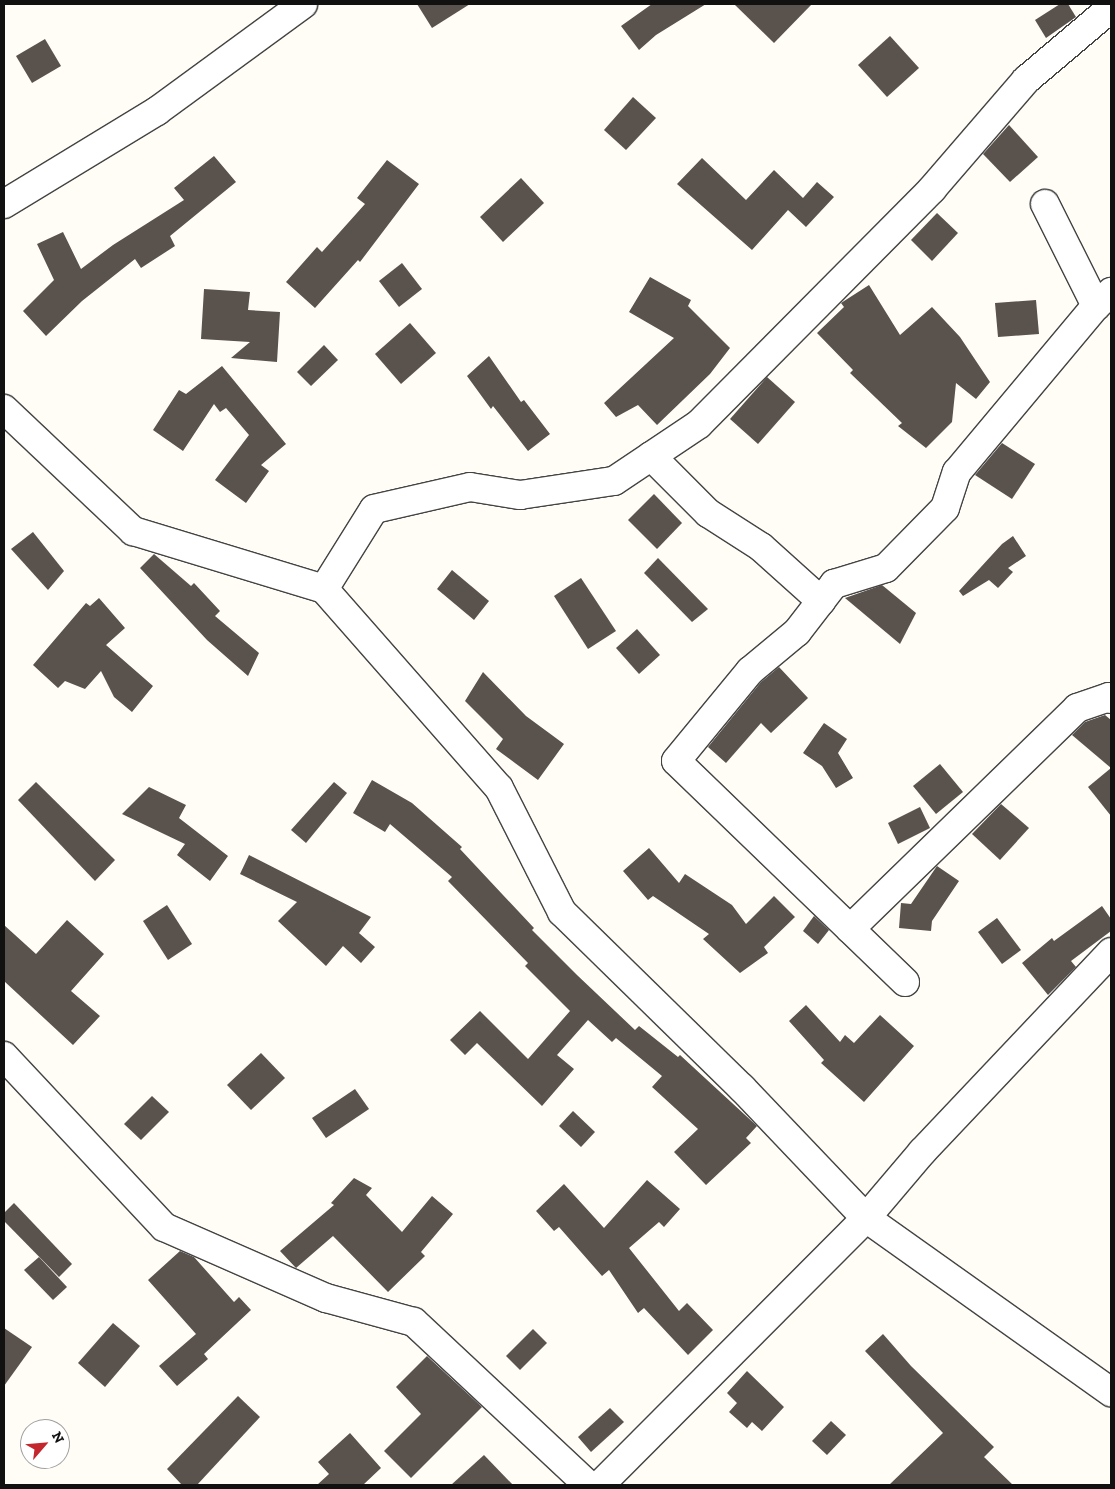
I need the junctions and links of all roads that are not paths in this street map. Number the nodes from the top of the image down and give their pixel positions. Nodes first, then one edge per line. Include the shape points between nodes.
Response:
1 (303, 4) edge
2 (1111, 8) edge
3 (4, 204) edge
4 (1045, 204) dead end
5 (1103, 299) edge
6 (4, 409) edge
7 (651, 456) junction
8 (324, 590) junction
9 (821, 601) junction
10 (1111, 699) edge
11 (850, 929) junction
12 (1111, 952) edge
13 (905, 982) dead end
14 (4, 1056) edge
15 (866, 1218) junction
16 (1111, 1392) edge
17 (588, 1485) edge
18 (600, 1485) edge

1 - 3 street via 157,111
2 - 7 street via 1026,80 932,189 699,424
4 - 5 street
5 - 9 street via 957,472 945,508 886,568 834,584
6 - 8 street via 133,531
7 - 8 street via 614,481 520,496 470,487 374,509
7 - 9 street via 708,513 761,547
8 - 15 street via 499,788 562,912 742,1088
9 - 11 street via 798,632 750,671 676,761
10 - 11 street via 1077,708
11 - 13 street
12 - 15 street via 922,1152
14 - 17 street via 164,1227 326,1298 414,1322
15 - 16 street
15 - 18 street

